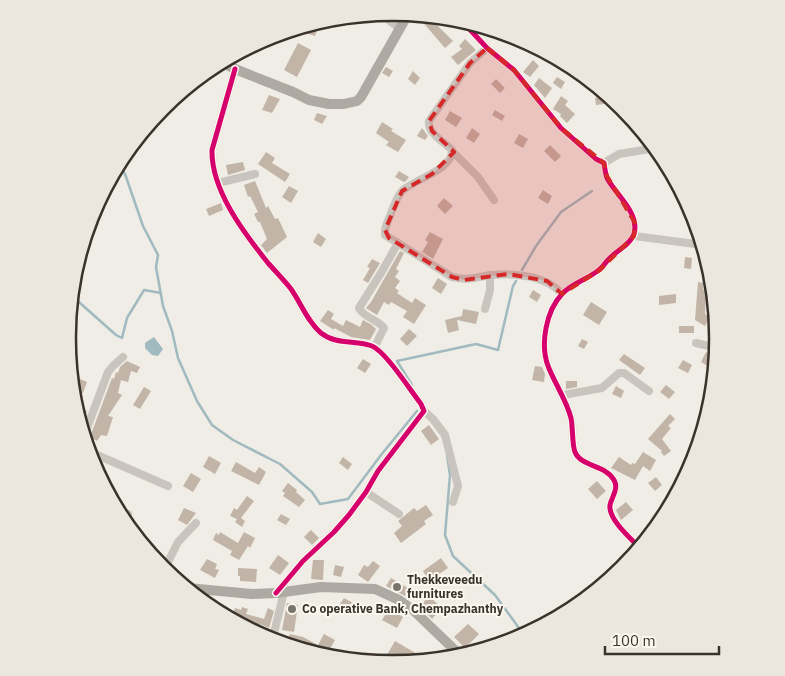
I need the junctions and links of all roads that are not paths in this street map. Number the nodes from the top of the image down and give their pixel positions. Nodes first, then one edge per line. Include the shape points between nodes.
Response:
1 (390, 21) edge
2 (403, 22) edge
3 (399, 28) junction
4 (472, 31) edge
5 (487, 48) junction
6 (230, 67) edge
7 (235, 69) junction
8 (647, 149) edge
9 (453, 152) junction
10 (604, 163) junction
11 (256, 174) dead end
12 (218, 183) junction
13 (494, 200) dead end
14 (634, 236) junction
15 (398, 243) junction
16 (694, 244) edge
17 (490, 275) junction
18 (562, 294) junction
19 (485, 309) dead end
20 (696, 343) dead end
21 (709, 346) edge
22 (374, 348) junction
23 (123, 357) dead end
24 (649, 391) dead end
25 (563, 395) junction
26 (424, 411) junction
27 (88, 424) edge
28 (99, 456) edge
29 (168, 486) dead end
30 (366, 492) junction
31 (453, 502) dead end
32 (399, 514) dead end
33 (196, 523) dead end
34 (635, 543) edge
35 (168, 561) edge
36 (200, 589) edge
37 (280, 593) junction
38 (274, 632) edge
39 (454, 649) edge

1 - 3 street
2 - 3 main road
3 - 7 main road via 360,97 351,103 329,104 309,100
4 - 5 street
5 - 9 street via 470,63 428,121 432,131
5 - 10 street via 514,70 560,128
6 - 7 main road
7 - 12 street via 212,150
8 - 10 street via 619,154
9 - 13 street via 478,177
9 - 15 street via 448,162 406,188 397,199 385,230 386,235
10 - 14 street via 607,176 624,200 635,224
11 - 12 street
12 - 22 street via 249,238 292,290 309,320 321,333 340,342
14 - 16 street
14 - 18 street via 600,270
15 - 17 street via 452,277 464,280
15 - 22 street via 359,308 362,314 384,328
17 - 18 street via 508,274 547,281
17 - 19 street
18 - 25 street via 550,313 545,349 548,365
20 - 21 street
22 - 26 street
23 - 27 street via 108,372
24 - 25 street via 624,373 619,373 602,388
25 - 34 street via 571,418 575,452 613,478 616,484 611,514
26 - 30 street
26 - 31 street via 445,435 458,486
28 - 29 street
30 - 32 street
30 - 37 street via 334,532 303,561
33 - 35 street via 178,542
36 - 37 main road
37 - 38 street
37 - 39 main road via 321,587 375,589 412,609

